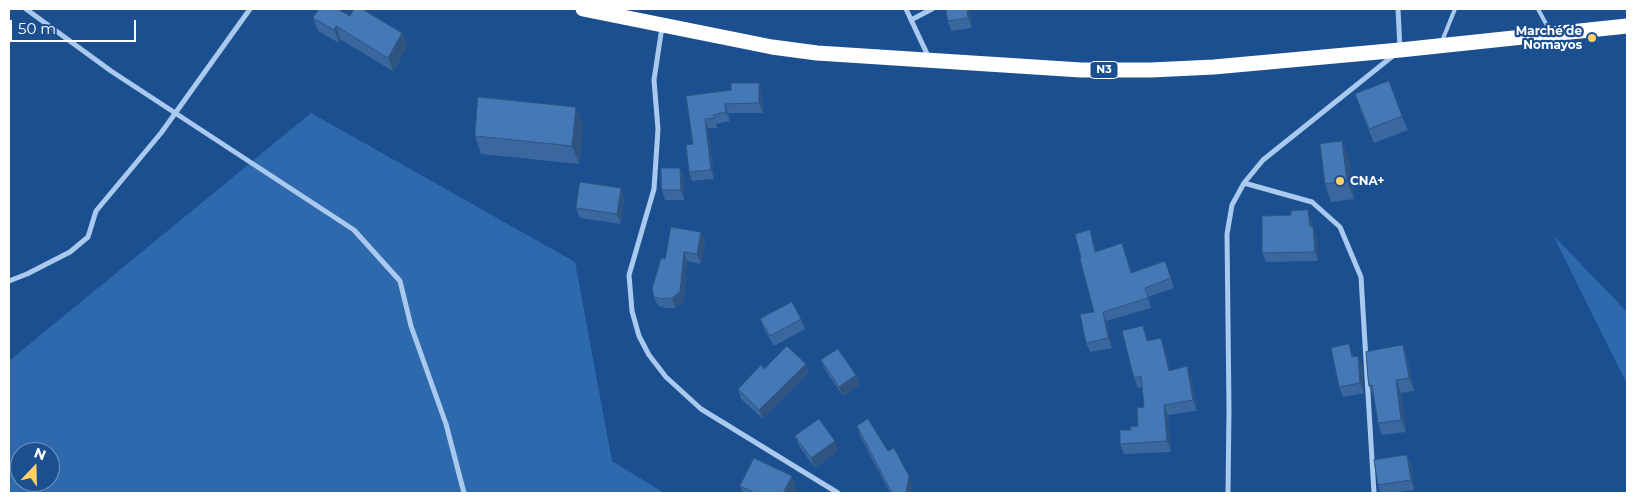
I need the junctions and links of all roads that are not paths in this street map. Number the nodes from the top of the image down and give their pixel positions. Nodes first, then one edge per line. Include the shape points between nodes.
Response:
1 (26, 9) edge
2 (250, 9) edge
3 (582, 9) edge
4 (906, 9) edge
5 (932, 9) edge
6 (1398, 9) edge
7 (1456, 9) edge
8 (1538, 9) edge
9 (911, 20) junction
10 (662, 26) junction
11 (1627, 26) edge
12 (1551, 33) junction
13 (1440, 46) junction
14 (1400, 50) junction
15 (930, 61) junction
16 (174, 113) junction
17 (1244, 183) junction
18 (9, 281) edge
19 (464, 493) edge
20 (838, 493) edge
21 (1228, 493) edge
22 (1374, 493) edge

1 - 16 street
2 - 16 street
3 - 10 highway, N3
4 - 9 street
5 - 9 street
6 - 14 street
7 - 13 lane
8 - 12 lane
9 - 15 street
10 - 15 highway, N3 via 772,47
10 - 20 street via 654,80 658,129 654,190 629,275 632,311 639,336 666,377 701,409
11 - 12 highway, N3
12 - 13 highway, N3
13 - 14 highway, N3
14 - 15 highway, N3 via 1151,70 1081,70
14 - 17 street via 1263,160
16 - 18 street via 96,211 88,237 70,252
16 - 19 street via 354,230 400,281 411,326 446,424
17 - 21 street via 1232,205 1227,234
17 - 22 street via 1312,202 1340,227 1361,276

